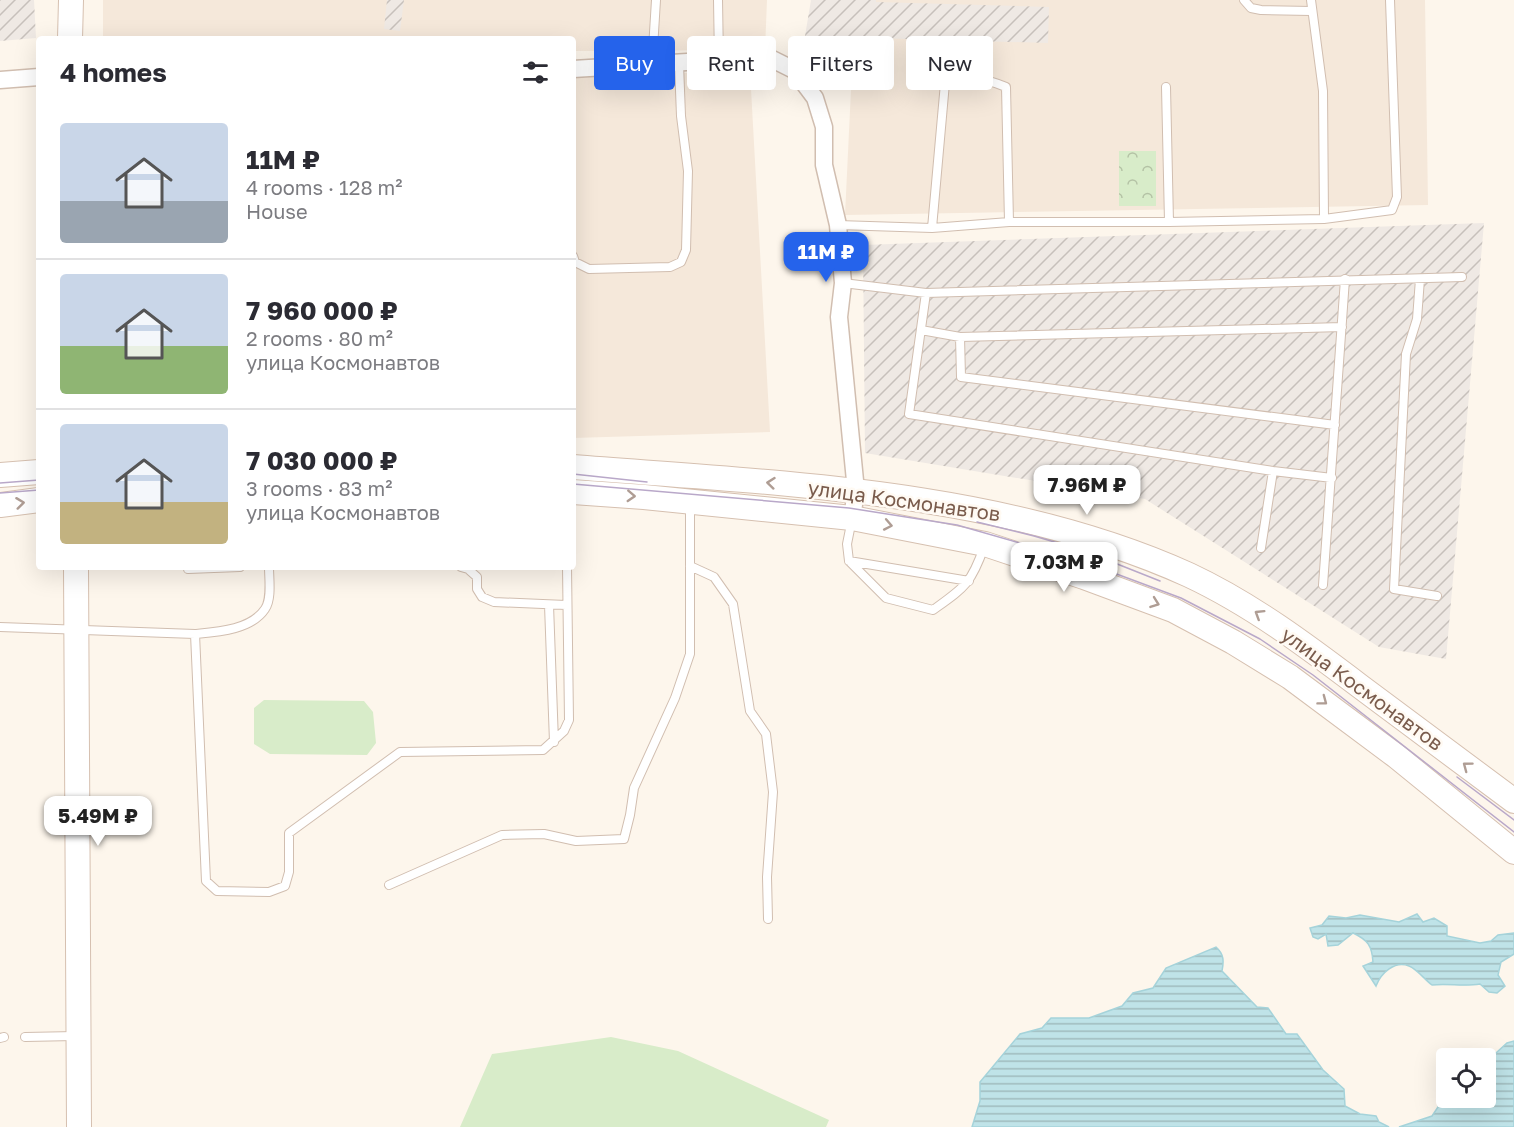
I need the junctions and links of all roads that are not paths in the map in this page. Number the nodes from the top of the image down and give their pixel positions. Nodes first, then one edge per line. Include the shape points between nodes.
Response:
1 (71, 0) edge
2 (656, 0) edge
3 (718, 0) edge
4 (1244, 0) edge
5 (1311, 0) edge
6 (1390, 0) edge
7 (1311, 11) junction
8 (70, 36) edge
9 (654, 36) edge
10 (719, 36) edge
11 (776, 61) edge
12 (687, 62) edge
13 (675, 63) edge
14 (679, 63) junction
15 (594, 68) edge
16 (576, 69) edge
17 (36, 77) edge
18 (0, 80) edge
19 (1166, 87) dead end
20 (1324, 219) junction
21 (1009, 222) junction
22 (1169, 222) junction
23 (838, 225) junction
24 (932, 228) junction
25 (576, 262) edge
26 (1462, 277) dead end
27 (1345, 279) junction
28 (1419, 279) junction
29 (843, 283) junction
30 (926, 293) junction
31 (1342, 327) junction
32 (921, 330) junction
33 (960, 337) junction
34 (1335, 425) junction
35 (576, 467) edge
36 (1273, 471) junction
37 (36, 472) edge
38 (0, 475) edge
39 (1332, 478) junction
40 (856, 491) junction
41 (576, 492) edge
42 (36, 500) edge
43 (690, 502) junction
44 (0, 505) edge
45 (852, 518) junction
46 (985, 544) junction
47 (1261, 548) dead end
48 (849, 561) junction
49 (690, 566) junction
50 (76, 570) edge
51 (269, 570) edge
52 (469, 570) edge
53 (567, 570) edge
54 (969, 581) junction
55 (1323, 585) dead end
56 (1437, 596) dead end
57 (549, 604) junction
58 (566, 605) junction
59 (0, 627) edge
60 (75, 629) junction
61 (195, 634) junction
62 (554, 742) junction
63 (1514, 801) edge
64 (1506, 846) edge
65 (389, 885) dead end
66 (768, 919) dead end
67 (78, 1036) junction
68 (25, 1037) dead end
69 (79, 1127) edge

1 - 8 main road
2 - 9 lane
3 - 10 lane
4 - 7 lane via 1251,8 1261,10
5 - 7 lane
6 - 20 lane via 1397,197 1392,210
7 - 20 lane via 1323,91
11 - 23 street via 794,70 815,98 824,127 824,165
12 - 14 street
13 - 14 street
14 - 25 lane via 688,171 686,250 681,262 670,267 589,269
15 - 16 street
17 - 18 street
19 - 22 lane
20 - 22 lane
21 - 22 lane
21 - 24 lane
21 - 24 lane via 1006,87 986,79 965,77 945,83
23 - 24 lane
23 - 29 street
26 - 28 lane
27 - 28 lane
27 - 30 lane
27 - 31 lane
28 - 56 lane via 1417,319 1406,354 1394,589
29 - 30 lane
29 - 40 street via 839,317
30 - 32 lane
31 - 33 lane
31 - 34 lane
32 - 33 lane
32 - 36 lane via 909,414
33 - 34 lane via 961,377
34 - 39 lane
40 -> 35 main road, улица Космонавтов
36 - 39 lane
36 - 47 lane
37 - 38 main road
39 - 55 lane
40 - 45 street
63 -> 40 main road, улица Космонавтов via 1305,644 1189,575 1096,540 992,512
41 -> 43 main road, улица Космонавтов
44 -> 42 main road
43 - 45 main road, улица Космонавтов
43 - 49 lane
45 -> 46 main road, улица Космонавтов
45 - 48 lane via 847,544
46 - 54 lane
46 -> 64 main road, улица Космонавтов via 1173,610 1233,642 1300,684
48 - 54 lane
48 - 54 lane via 886,598 933,610
49 - 65 lane via 690,654 675,698 634,788 624,839 576,841 544,834 502,834
49 - 66 lane via 714,577 733,604 750,711 766,734 773,792
50 - 60 main road
51 - 61 lane via 265,609 239,626
52 - 57 lane via 477,577 482,597 494,602
53 - 58 lane
57 - 58 lane
57 - 62 lane
58 - 62 lane via 569,720
59 - 60 lane
60 - 61 lane
60 - 67 main road
61 - 62 lane via 206,881 217,891 268,892 285,886 290,833 400,752 543,750
67 - 68 lane
67 - 69 main road

